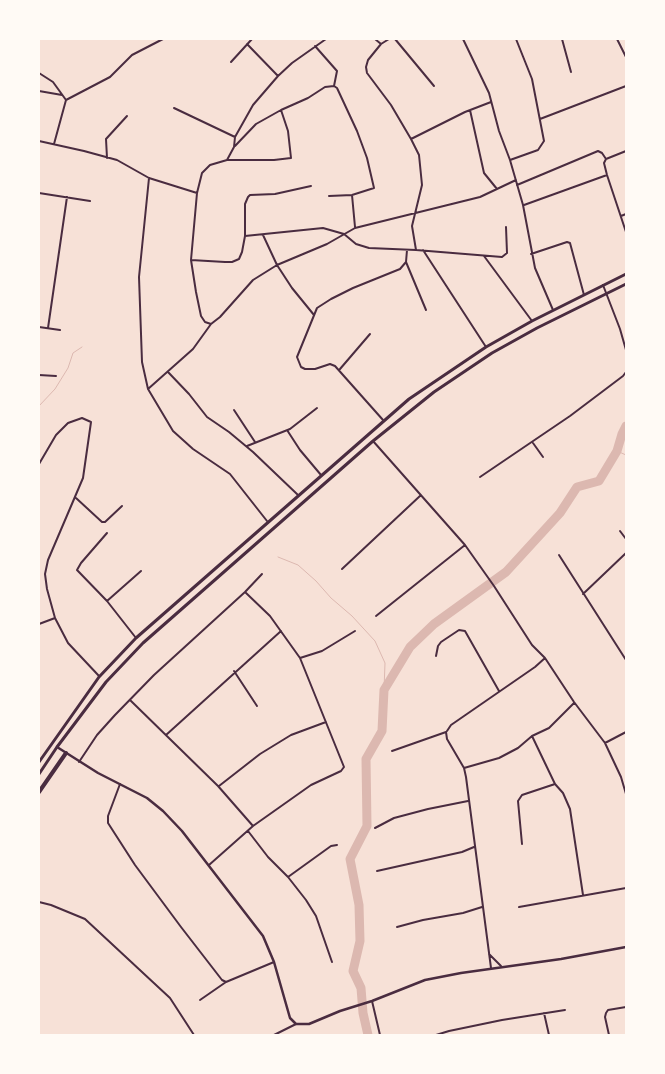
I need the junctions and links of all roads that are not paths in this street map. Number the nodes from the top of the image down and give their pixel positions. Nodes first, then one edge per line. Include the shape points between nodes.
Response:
1 (164, 39) edge
2 (252, 39) edge
3 (326, 39) edge
4 (375, 39) edge
5 (389, 39) edge
6 (395, 39) edge
7 (463, 39) edge
8 (516, 39) edge
9 (562, 39) edge
10 (617, 39) edge
11 (247, 44) junction
12 (381, 44) junction
13 (315, 46) junction
14 (626, 57) edge
15 (232, 62) dead end
16 (571, 72) dead end
17 (39, 73) edge
18 (278, 76) junction
19 (334, 86) junction
20 (434, 86) dead end
21 (626, 86) edge
22 (39, 91) edge
23 (62, 95) junction
24 (66, 100) junction
25 (492, 102) junction
26 (174, 108) dead end
27 (281, 110) junction
28 (470, 110) junction
29 (127, 116) dead end
30 (540, 119) junction
31 (235, 137) junction
32 (412, 139) junction
33 (39, 141) edge
34 (54, 144) junction
35 (234, 147) junction
36 (626, 151) edge
37 (107, 158) junction
38 (606, 159) junction
39 (226, 160) junction
40 (510, 160) junction
41 (607, 175) junction
42 (149, 178) junction
43 (516, 180) junction
44 (518, 185) junction
45 (311, 186) dead end
46 (497, 189) junction
47 (39, 192) edge
48 (197, 193) junction
49 (352, 195) junction
50 (330, 196) dead end
51 (67, 197) junction
52 (90, 201) dead end
53 (524, 205) junction
54 (414, 214) junction
55 (626, 214) edge
56 (621, 216) junction
57 (506, 227) dead end
58 (354, 228) junction
59 (626, 232) edge
60 (262, 234) junction
61 (344, 234) junction
62 (245, 236) junction
63 (407, 250) junction
64 (416, 250) junction
65 (423, 250) junction
66 (531, 254) junction
67 (484, 256) junction
68 (191, 260) junction
69 (406, 262) junction
70 (277, 265) junction
71 (626, 274) edge
72 (626, 284) edge
73 (603, 285) junction
74 (607, 293) junction
75 (584, 295) junction
76 (426, 310) dead end
77 (553, 311) junction
78 (314, 315) junction
79 (532, 321) junction
80 (211, 324) junction
81 (39, 327) edge
82 (48, 328) junction
83 (60, 330) dead end
84 (370, 334) dead end
85 (501, 338) junction
86 (505, 346) junction
87 (486, 347) junction
88 (626, 350) edge
89 (340, 369) junction
90 (168, 372) junction
91 (626, 372) edge
92 (39, 374) edge
93 (56, 376) dead end
94 (148, 389) junction
95 (317, 408) dead end
96 (234, 410) dead end
97 (384, 421) junction
98 (287, 430) junction
99 (373, 441) junction
100 (255, 442) junction
101 (532, 442) junction
102 (246, 446) junction
103 (543, 457) dead end
104 (39, 464) edge
105 (321, 475) junction
106 (480, 477) dead end
107 (306, 488) junction
108 (298, 495) junction
109 (312, 495) junction
110 (421, 495) junction
111 (76, 498) junction
112 (122, 506) dead end
113 (268, 522) junction
114 (620, 531) dead end
115 (107, 533) dead end
116 (626, 540) edge
117 (465, 545) junction
118 (626, 553) edge
119 (560, 555) dead end
120 (342, 569) dead end
121 (141, 571) dead end
122 (262, 574) dead end
123 (245, 592) junction
124 (583, 594) junction
125 (107, 602) junction
126 (376, 616) dead end
127 (55, 618) junction
128 (39, 624) edge
129 (281, 631) junction
130 (355, 631) dead end
131 (136, 638) junction
132 (129, 646) junction
133 (135, 652) junction
134 (436, 656) dead end
135 (300, 658) junction
136 (545, 658) junction
137 (626, 660) edge
138 (234, 671) junction
139 (99, 677) junction
140 (499, 691) junction
141 (130, 700) junction
142 (574, 702) junction
143 (257, 706) dead end
144 (326, 722) junction
145 (446, 732) junction
146 (626, 732) edge
147 (166, 735) junction
148 (532, 736) junction
149 (605, 744) junction
150 (57, 747) junction
151 (392, 752) dead end
152 (66, 753) junction
153 (41, 757) edge
154 (39, 762) edge
155 (79, 762) junction
156 (464, 768) junction
157 (39, 774) edge
158 (120, 784) junction
159 (555, 784) junction
160 (218, 786) junction
161 (39, 792) edge
162 (626, 794) edge
163 (468, 801) junction
164 (253, 826) junction
165 (375, 828) dead end
166 (248, 831) junction
167 (522, 844) dead end
168 (337, 845) dead end
169 (474, 846) junction
170 (209, 865) junction
171 (377, 871) dead end
172 (288, 877) junction
173 (626, 888) edge
174 (583, 895) junction
175 (39, 902) edge
176 (483, 907) junction
177 (519, 907) dead end
178 (397, 928) dead end
179 (626, 947) edge
180 (489, 954) junction
181 (274, 962) junction
182 (332, 962) dead end
183 (502, 967) junction
184 (491, 968) junction
185 (226, 982) junction
186 (200, 1000) dead end
187 (372, 1001) junction
188 (626, 1007) edge
189 (565, 1010) dead end
190 (544, 1013) junction
191 (296, 1024) junction
192 (194, 1035) edge
193 (274, 1035) edge
194 (380, 1035) edge
195 (436, 1035) edge
196 (549, 1035) edge
197 (609, 1035) edge

1 - 24 street via 132,55 110,77
2 - 11 street
3 - 13 street
4 - 12 street
5 - 12 street
6 - 20 street
7 - 25 street
8 - 30 street via 532,80
9 - 16 street
10 - 14 street
11 - 15 street
11 - 18 street
12 - 32 street via 368,60 367,73
13 - 18 street
13 - 19 street via 337,70
17 - 23 street via 53,82
18 - 31 street via 253,105
19 - 27 street via 325,87
19 - 49 street via 357,130 374,188
21 - 30 street
22 - 23 street
23 - 24 street
24 - 34 street
25 - 28 street
25 - 40 street
26 - 31 street
27 - 35 street via 256,124
27 - 39 street via 288,131 291,158
28 - 32 street
28 - 46 street via 484,173
29 - 37 street via 106,139
30 - 40 street via 544,141 538,150
31 - 35 street
32 - 54 street via 419,155 422,176
33 - 34 street
34 - 37 street
35 - 39 street
36 - 38 street
37 - 42 street
38 - 41 street
38 - 44 street via 598,151
39 - 48 street via 210,165 202,174
40 - 43 street
41 - 53 street
41 - 56 street
42 - 48 street
42 - 94 street via 138,277 142,362
43 - 44 street
43 - 46 street
44 - 53 street
45 - 62 street via 275,194 250,195 245,204
46 - 54 street via 480,197
47 - 51 street
48 - 68 street
49 - 50 street
49 - 58 street
51 - 52 street
51 - 82 street
53 - 66 street
54 - 58 street
54 - 64 street via 412,236
55 - 56 street
56 - 59 street
57 - 67 street via 506,255
58 - 61 street
60 - 61 street via 323,228
60 - 62 street
60 - 70 street
61 - 63 street via 356,244 369,248
61 - 70 street
62 - 68 street via 239,259 232,262
63 - 64 street
63 - 69 street
64 - 65 street
65 - 67 street
65 - 87 street
66 - 75 street via 570,243
66 - 77 street
67 - 79 street
68 - 80 street via 202,316
69 - 76 street
69 - 78 street via 400,269 331,298 317,308
70 - 78 street
70 - 80 street via 253,280
71 - 73 main road
72 - 74 main road
73 - 74 street
73 - 75 main road
74 - 86 main road
74 - 88 street
75 - 77 main road
77 - 79 main road
78 - 89 street via 297,357 301,367 315,369 330,364
79 - 85 main road
80 - 90 street via 193,349
81 - 82 street
82 - 83 street
84 - 89 street
85 - 86 main road
85 - 87 main road
86 - 99 main road via 434,392
87 - 97 main road
89 - 97 street
90 - 94 street
90 - 102 street via 207,418
91 - 101 street
92 - 93 street
94 - 113 street via 173,431 230,474
95 - 98 street
96 - 100 street
97 - 105 main road
98 - 100 street
98 - 105 street
99 - 109 main road
99 - 110 street
100 - 102 street
101 - 103 street
101 - 106 street
102 - 108 street
104 - 111 street via 56,435 68,423 82,418 91,422 83,478
105 - 107 main road
107 - 108 main road
107 - 109 main road
108 - 113 main road
109 - 133 main road
110 - 117 street
110 - 120 street
111 - 112 street via 102,522
111 - 127 street via 48,560 45,574
113 - 131 main road
114 - 116 street
115 - 125 street via 77,570
117 - 126 street
117 - 136 street via 532,645
118 - 124 street
119 - 124 street
121 - 125 street
122 - 123 street
123 - 129 street
123 - 141 street
124 - 137 street
125 - 131 street
127 - 128 street
127 - 139 street via 68,644
129 - 135 street
129 - 138 street
130 - 135 street via 322,651
131 - 132 main road
132 - 133 main road
132 - 139 main road
133 - 150 main road via 106,682
134 - 140 street via 440,642 456,631 465,631
135 - 144 street
136 - 140 street
136 - 142 street
138 - 143 street
138 - 147 street
139 - 153 main road
140 - 145 street
141 - 147 street
141 - 155 street via 105,726
142 - 148 street via 549,728
142 - 149 street
144 - 160 street via 291,735
144 - 164 street via 344,767 311,785
145 - 151 street
145 - 156 street
146 - 149 street
147 - 160 street
148 - 156 street via 499,758
148 - 159 street
149 - 162 street
150 - 152 street
150 - 157 main road
152 - 155 street
152 - 161 highway
153 - 154 main road
155 - 158 street
156 - 163 street
158 - 170 street via 148,798 163,811
158 - 185 street via 108,824 181,927
159 - 167 street via 522,795 518,801
159 - 174 street via 570,809
160 - 164 street
163 - 165 street via 394,818
163 - 169 street
164 - 166 street
166 - 170 street
166 - 172 street
168 - 172 street
169 - 171 street via 462,852
169 - 176 street
170 - 181 street via 263,936
172 - 182 street via 316,916
173 - 174 street
174 - 177 street
175 - 192 street via 85,919 170,998
176 - 178 street
176 - 180 street
179 - 183 street
180 - 183 street
180 - 184 street
181 - 185 street
181 - 191 street via 290,1018
183 - 184 street
184 - 187 street via 425,980
185 - 186 street
187 - 191 street via 309,1024
187 - 194 street
188 - 197 street via 606,1013
189 - 190 street
190 - 195 street
190 - 196 street
191 - 193 street

